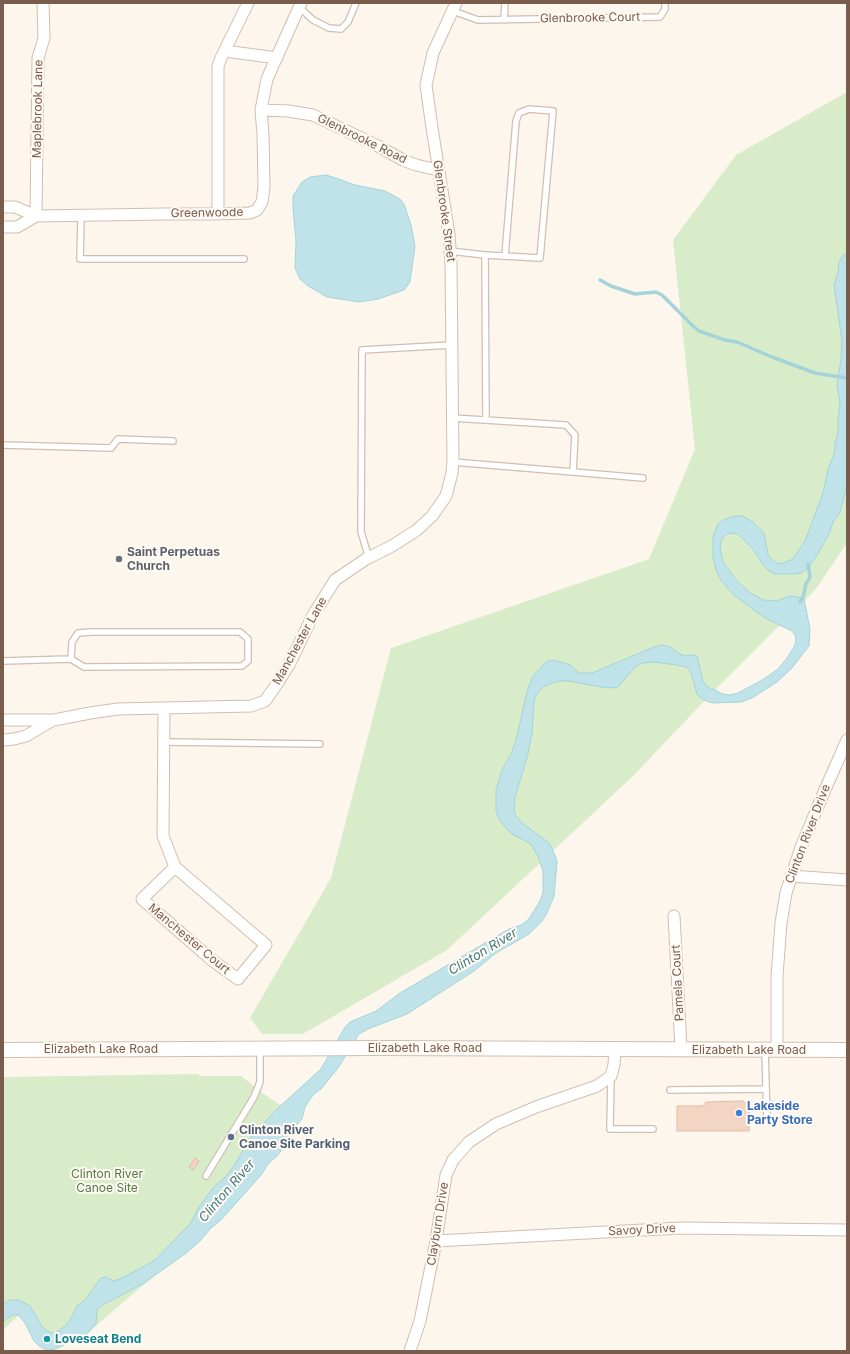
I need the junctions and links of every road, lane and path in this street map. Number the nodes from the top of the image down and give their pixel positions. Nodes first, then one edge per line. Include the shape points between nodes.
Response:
1 (43, 3) edge
2 (248, 3) edge
3 (356, 3) edge
4 (504, 3) edge
5 (665, 3) edge
6 (300, 5) edge
7 (454, 7) edge
8 (504, 20) junction
9 (225, 51) junction
10 (277, 58) junction
11 (261, 110) junction
12 (438, 170) junction
13 (3, 207) edge
14 (218, 214) junction
15 (36, 216) junction
16 (80, 216) junction
17 (3, 227) edge
18 (450, 251) junction
19 (485, 255) junction
20 (505, 256) junction
21 (244, 259) dead end
22 (452, 345) junction
23 (452, 418) junction
24 (486, 420) junction
25 (173, 441) dead end
26 (3, 445) edge
27 (453, 462) junction
28 (573, 472) junction
29 (643, 478) dead end
30 (446, 496) joint
31 (369, 558) junction
32 (71, 659) junction
33 (3, 661) edge
34 (164, 709) junction
35 (3, 720) edge
36 (54, 720) junction
37 (3, 740) edge
38 (847, 740) edge
39 (164, 742) junction
40 (320, 744) dead end
41 (175, 867) junction
42 (791, 876) junction
43 (847, 880) edge
44 (674, 916) dead end
45 (260, 1049) junction
46 (615, 1049) junction
47 (681, 1049) junction
48 (3, 1050) edge
49 (771, 1050) junction
50 (847, 1050) edge
51 (611, 1076) junction
52 (766, 1089) junction
53 (670, 1090) dead end
54 (767, 1121) dead end
55 (653, 1129) dead end
56 (206, 1176) dead end
57 (847, 1230) edge
58 (436, 1241) junction
59 (410, 1351) edge

1 - 15 street, Maplebrook Lane via 44,38 38,58
2 - 9 street
3 - 6 lane via 348,22 341,29 329,28 313,20
4 - 8 lane
5 - 8 lane, Glenbrooke Court via 665,9 660,17
6 - 10 street, Greenwoode
7 - 8 lane, Glenbrooke Court via 478,20
7 - 12 street, Glenbrooke Street via 433,53 426,85
9 - 10 street
9 - 14 street via 218,66
10 - 11 street, Greenwoode via 267,79
11 - 12 street, Glenbrooke Road via 313,115 403,160
11 - 14 street, Greenwoode via 264,187 262,202 257,210 250,213
12 - 18 street, Glenbrooke Street
13 - 15 street, Greenwoode via 15,207
14 - 16 street, Greenwoode
15 - 16 street, Greenwoode
15 - 17 street via 17,227
16 - 21 lane via 80,259
18 - 19 lane
18 - 22 street, Glenbrooke Street
19 - 20 lane
19 - 24 lane
20 - 20 lane via 540,258 553,111 529,109 519,113 516,121
22 - 23 street, Glenbrooke Street
22 - 31 lane via 362,350 361,532
23 - 24 lane
23 - 27 street, Glenbrooke Street
24 - 28 lane via 566,425 575,435
25 - 26 lane via 118,439 111,448
27 - 28 lane
27 - 30 street, Glenbrooke Street
28 - 29 lane
30 - 31 street, Manchester Lane via 432,516 417,530
31 - 34 street, Manchester Lane via 335,580 313,615 278,684 265,701 251,706
32 - 32 lane via 84,667 242,666 248,661 248,639 240,632 78,633 72,642
32 - 33 lane
34 - 36 street, Manchester Lane via 118,709
34 - 39 street, Manchester Court
35 - 36 street, Manchester Lane
36 - 37 street, Manchester Lane via 26,736
38 - 42 street, Clinton River Drive via 806,833
39 - 40 lane
39 - 41 street, Manchester Court via 163,836
41 - 41 street, Manchester Court via 266,945 238,979 213,961 142,899
42 - 43 street
42 - 49 street, Clinton River Drive via 781,923
44 - 47 street, Pamela Court
45 - 46 street, Elizabeth Lake Road
45 - 48 street, Elizabeth Lake Road
45 - 56 lane via 260,1082 254,1097
46 - 47 street, Elizabeth Lake Road
46 - 51 street
47 - 49 street, Elizabeth Lake Road
49 - 50 street, Elizabeth Lake Road
49 - 52 lane
51 - 55 lane via 610,1129
51 - 58 street, Clayburn Drive via 597,1086 496,1124 469,1142 453,1160 446,1175
52 - 53 lane
52 - 54 lane
57 - 58 street, Savoy Drive via 681,1228
58 - 59 street, Clayburn Drive via 420,1321

